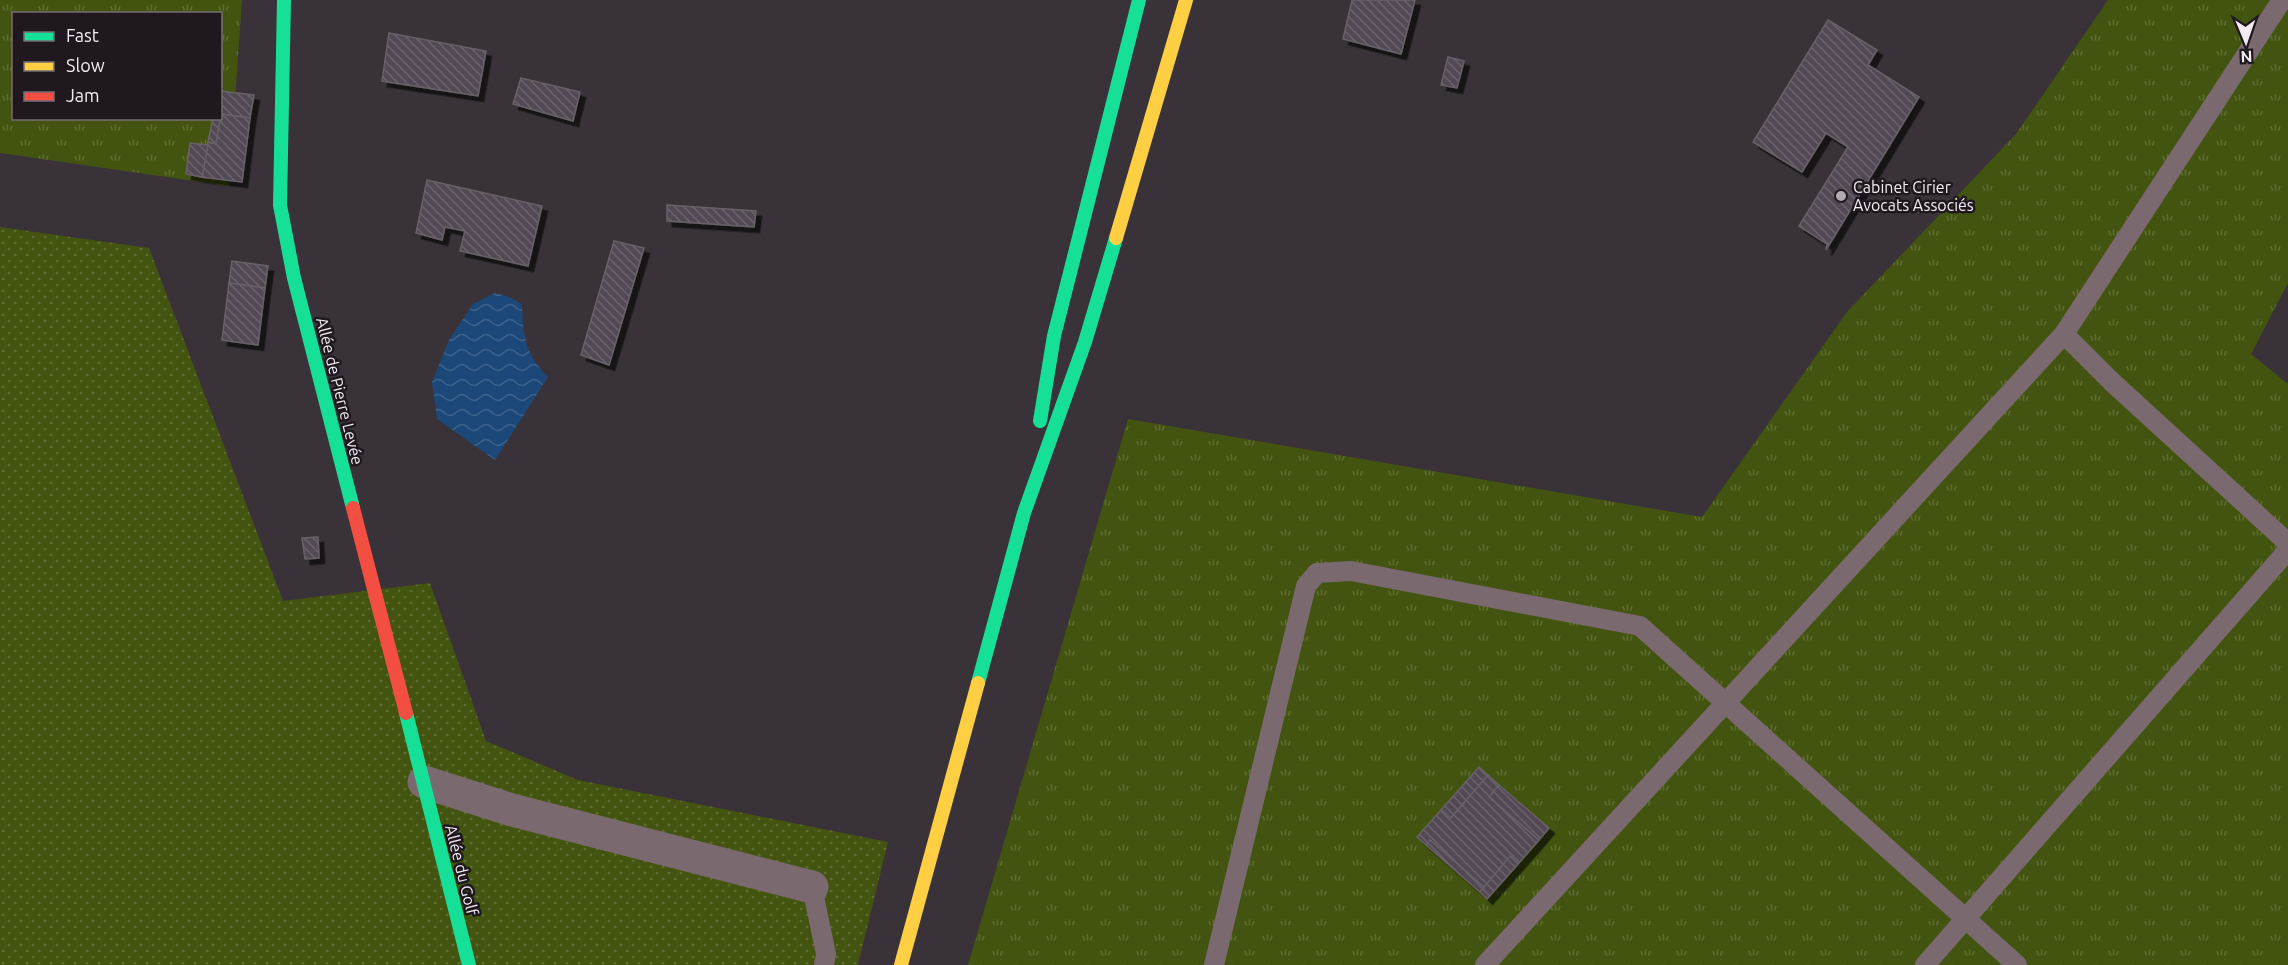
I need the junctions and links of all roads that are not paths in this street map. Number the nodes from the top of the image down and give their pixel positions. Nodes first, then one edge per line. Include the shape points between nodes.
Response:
1 (284, 0) edge
2 (1139, 0) edge
3 (1185, 0) edge
4 (2282, 0) edge
5 (2064, 334) junction
6 (1024, 513) junction
7 (2288, 543) edge
8 (2288, 550) edge
9 (1725, 702) junction
10 (424, 782) junction
11 (812, 887) joint
12 (1965, 919) junction
13 (469, 965) edge
14 (824, 965) edge
15 (901, 965) edge
16 (1214, 965) edge
17 (1485, 965) edge
18 (1925, 965) edge
19 (2017, 965) edge

1 - 10 main road, Allée de Pierre Levée via 280,205 297,290
2 - 6 main road via 1054,336
3 - 6 main road via 1084,342
4 - 5 lane
5 - 7 lane
5 - 9 lane
6 - 15 main road
8 - 12 lane
9 - 12 lane
9 - 16 lane via 1640,626 1351,571 1317,573 1306,586
9 - 17 lane
10 - 11 street via 512,810
10 - 13 main road, Allée du Golf
11 - 14 lane via 826,954
12 - 18 lane
12 - 19 lane

